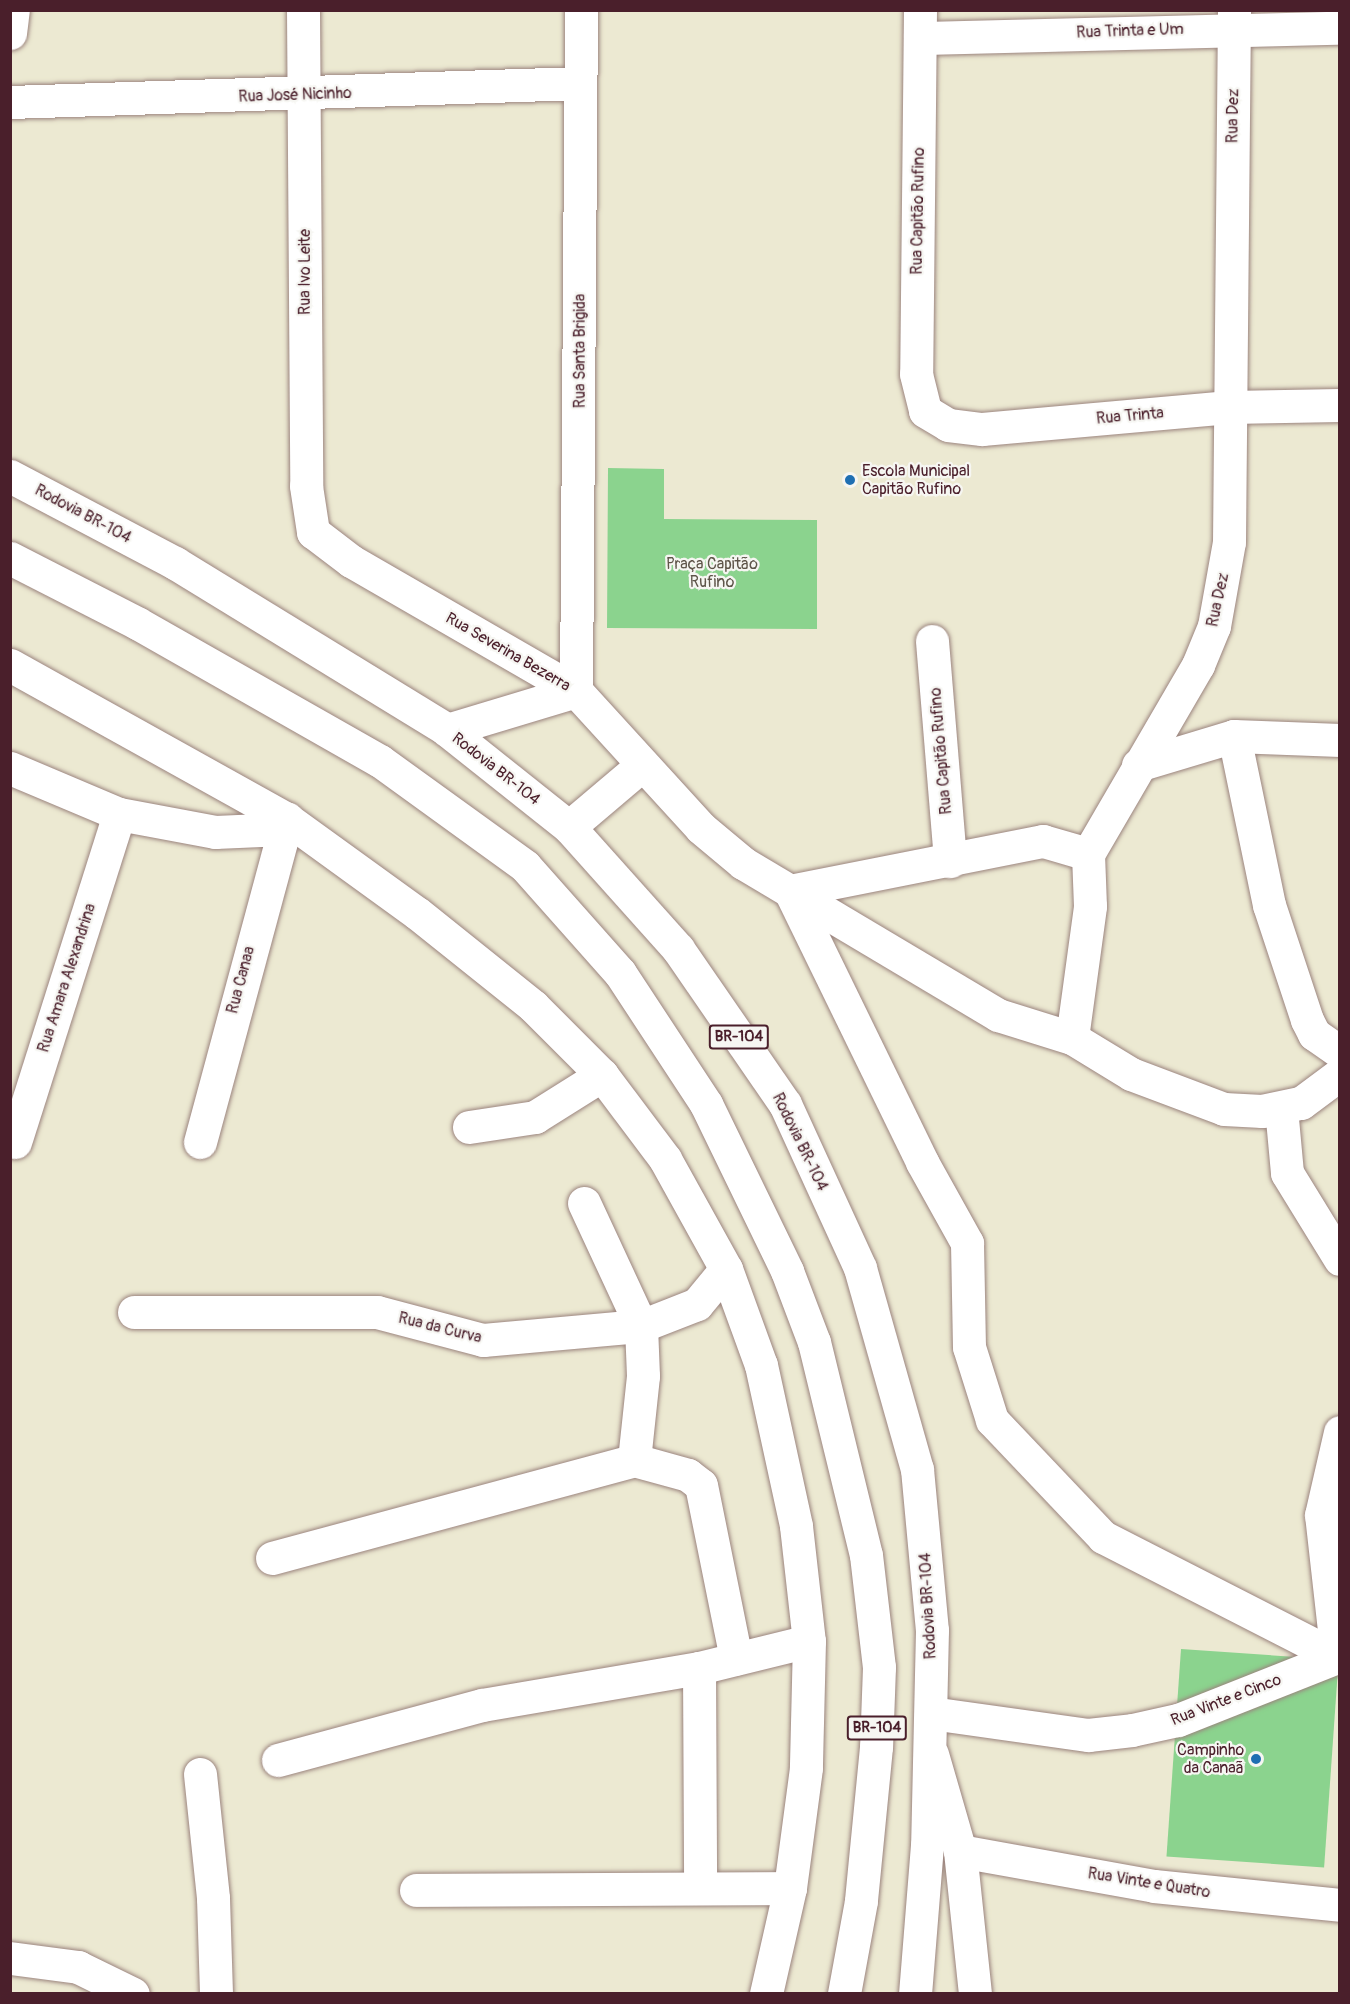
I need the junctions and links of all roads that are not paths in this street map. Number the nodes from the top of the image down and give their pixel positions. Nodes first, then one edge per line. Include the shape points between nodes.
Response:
1 (13, 10) edge
2 (303, 10) edge
3 (581, 10) edge
4 (1234, 19) edge
5 (920, 24) edge
6 (1340, 28) edge
7 (10, 33) edge
8 (580, 83) junction
9 (304, 96) junction
10 (10, 102) edge
11 (1340, 405) edge
12 (1229, 407) junction
13 (925, 411) joint
14 (10, 476) edge
15 (313, 532) joint
16 (10, 558) edge
17 (932, 641) dead end
18 (10, 665) edge
19 (576, 691) junction
20 (447, 730) junction
21 (1234, 736) junction
22 (1340, 740) edge
23 (642, 765) junction
24 (1138, 765) junction
25 (10, 768) edge
26 (119, 814) junction
27 (286, 819) junction
28 (569, 826) junction
29 (1088, 854) junction
30 (950, 861) junction
31 (790, 891) junction
32 (1072, 1038) junction
33 (1340, 1052) edge
34 (1340, 1074) edge
35 (602, 1075) junction
36 (1281, 1108) junction
37 (469, 1127) dead end
38 (15, 1142) dead end
39 (200, 1142) dead end
40 (584, 1203) dead end
41 (1340, 1258) edge
42 (726, 1269) junction
43 (134, 1312) dead end
44 (641, 1326) junction
45 (1340, 1432) edge
46 (634, 1460) junction
47 (272, 1558) dead end
48 (809, 1641) junction
49 (1338, 1656) edge
50 (736, 1659) junction
51 (699, 1668) junction
52 (931, 1713) junction
53 (930, 1750) junction
54 (278, 1760) dead end
55 (200, 1774) dead end
56 (960, 1851) junction
57 (700, 1888) junction
58 (790, 1888) junction
59 (416, 1890) dead end
60 (1340, 1905) edge
61 (10, 1958) edge
62 (133, 1994) edge
63 (216, 1994) edge
64 (766, 1994) edge
65 (844, 1994) edge
66 (915, 1994) edge
67 (975, 1994) edge

1 - 7 main road
2 - 9 main road, Rua Ivo Leite
3 - 8 main road, Rua Santa Brigida
4 - 5 main road, Rua Trinta e Um
4 - 6 main road, Rua Trinta e Um
4 - 12 main road, Rua Dez
5 - 13 main road, Rua Capitão Rufino via 916,374
8 - 9 main road, Rua José Nicinho
8 - 19 main road, Rua Santa Brigida
9 - 10 main road, Rua José Nicinho
9 - 15 main road, Rua Ivo Leite via 306,486
11 - 12 main road, Rua Trinta
12 - 13 main road, Rua Trinta via 982,429 948,425
12 - 24 main road, Rua Dez via 1229,542 1214,626 1198,665
14 - 20 main road, Rodovia BR-104 / BR-104 via 175,563
15 - 19 main road, Rua Severina Bezerra via 351,561
16 - 65 main road, BR-104 via 137,623 380,761 525,866 620,973 706,1104 787,1271 814,1342 867,1555 879,1667 876,1747 861,1901
17 - 30 main road, Rua Capitão Rufino
18 - 27 main road
19 - 20 main road
19 - 23 main road, Rua Severina Bezerra
20 - 28 main road, Rodovia BR-104 / BR-104
21 - 22 main road
21 - 24 main road
21 - 33 main road via 1269,905 1307,1020 1314,1034
23 - 28 main road
23 - 31 main road, Rua Severina Bezerra via 701,828 743,863
24 - 29 main road, Rua Dez
25 - 26 main road
26 - 27 main road via 215,832 261,830
26 - 38 main road, Rua Amara Alexandrina
27 - 35 main road via 524,999
27 - 39 main road, Rua Canaa
28 - 52 main road, Rodovia BR-104 / BR-104 via 678,949 785,1104 860,1268 917,1469 932,1630
29 - 30 main road via 1043,842
29 - 32 main road via 1090,906
30 - 31 main road
31 - 32 main road, Rua Severina Bezerra via 998,1015
31 - 49 main road via 922,1162 967,1243 969,1347 992,1420 1103,1537
32 - 36 main road, Rua Severina Bezerra via 1131,1074 1224,1109
34 - 36 main road, Rua Severina Bezerra via 1302,1103
35 - 37 main road via 535,1117
35 - 42 main road via 665,1159
36 - 41 main road via 1287,1173
40 - 44 main road
42 - 44 main road, Rua da Curva via 697,1304
42 - 48 main road via 761,1365 796,1526
43 - 44 main road, Rua da Curva via 377,1312 483,1340
44 - 46 main road via 644,1376
45 - 49 main road via 1320,1515
46 - 47 main road
46 - 50 main road via 688,1475 701,1485
48 - 50 main road
48 - 58 main road via 806,1768
49 - 52 main road, Rua Vinte e Cinco via 1178,1720 1121,1731 1088,1735
50 - 51 main road
51 - 54 main road via 482,1705
51 - 57 main road
52 - 53 main road, Rodovia BR-104 / BR-104
53 - 56 main road
53 - 66 main road, Rodovia BR-104 / BR-104
55 - 63 main road via 213,1898
56 - 60 main road, Rua Vinte e Quatro via 1154,1886
56 - 67 main road
57 - 58 main road
57 - 59 main road
58 - 64 main road
61 - 62 main road via 78,1967

